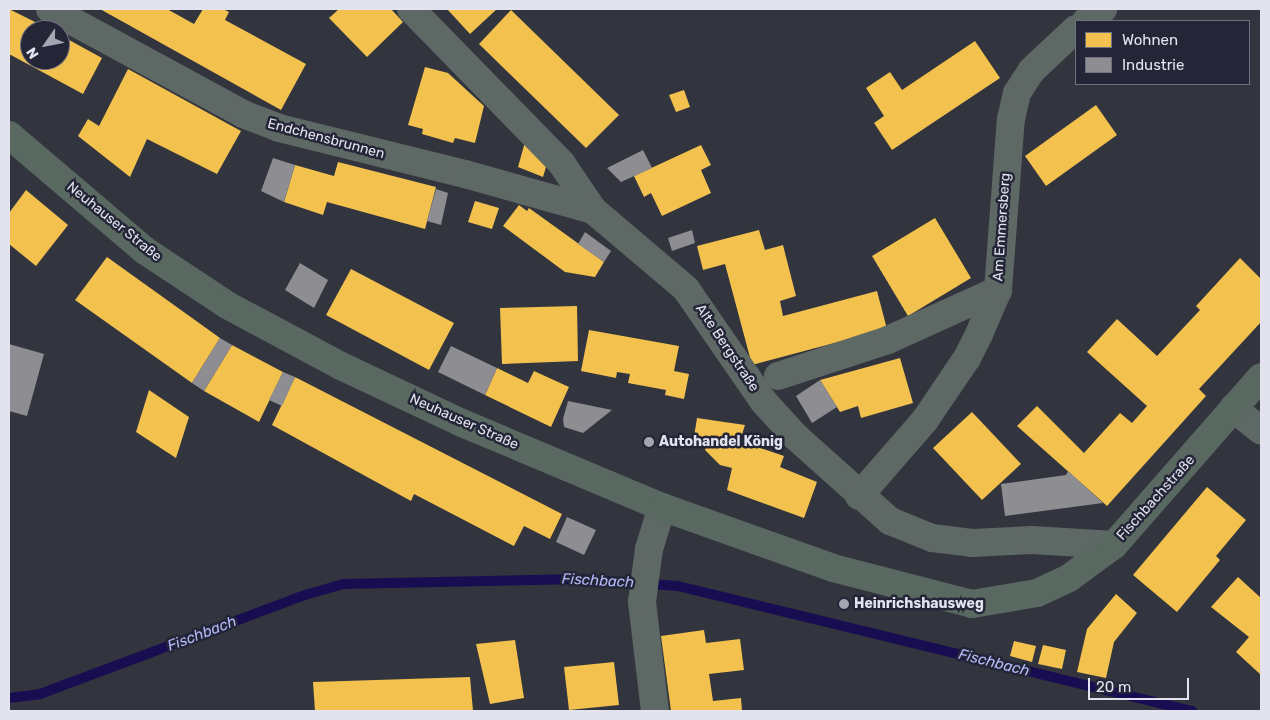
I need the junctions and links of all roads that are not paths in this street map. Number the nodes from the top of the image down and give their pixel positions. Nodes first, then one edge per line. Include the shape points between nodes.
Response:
1 (50, 9) edge
2 (411, 9) edge
3 (1103, 9) edge
4 (1087, 20) edge
5 (1075, 30) edge
6 (9, 135) edge
7 (593, 210) junction
8 (998, 290) junction
9 (778, 376) dead end
10 (1261, 377) edge
11 (1233, 408) junction
12 (1261, 431) edge
13 (859, 496) junction
14 (662, 507) junction
15 (1114, 545) junction
16 (972, 604) joint
17 (655, 711) edge

1 - 7 street, Endchensbrunnen via 243,114 279,128
2 - 7 street, Alte Bergstraße via 562,164
3 - 4 street
5 - 8 street, Am Emmersberg via 1032,70 1017,93 1011,119
6 - 14 main road, Neuhauser Straße via 144,250 227,305 341,366 453,419
7 - 13 street, Alte Bergstraße via 686,289 764,402
8 - 9 street, Alte Bergstraße via 888,340
8 - 13 street, Am Emmersberg via 967,358 925,420
10 - 11 main road, Fischbachstraße
11 - 12 street
11 - 15 main road, Fischbachstraße
13 - 15 street, Alte Bergstraße via 890,521 932,538 972,543 1032,540
14 - 16 main road, Neuhauser Straße via 833,568
14 - 17 street via 645,567 642,602
15 - 16 main road, Fischbachstraße via 1069,578 1037,593

